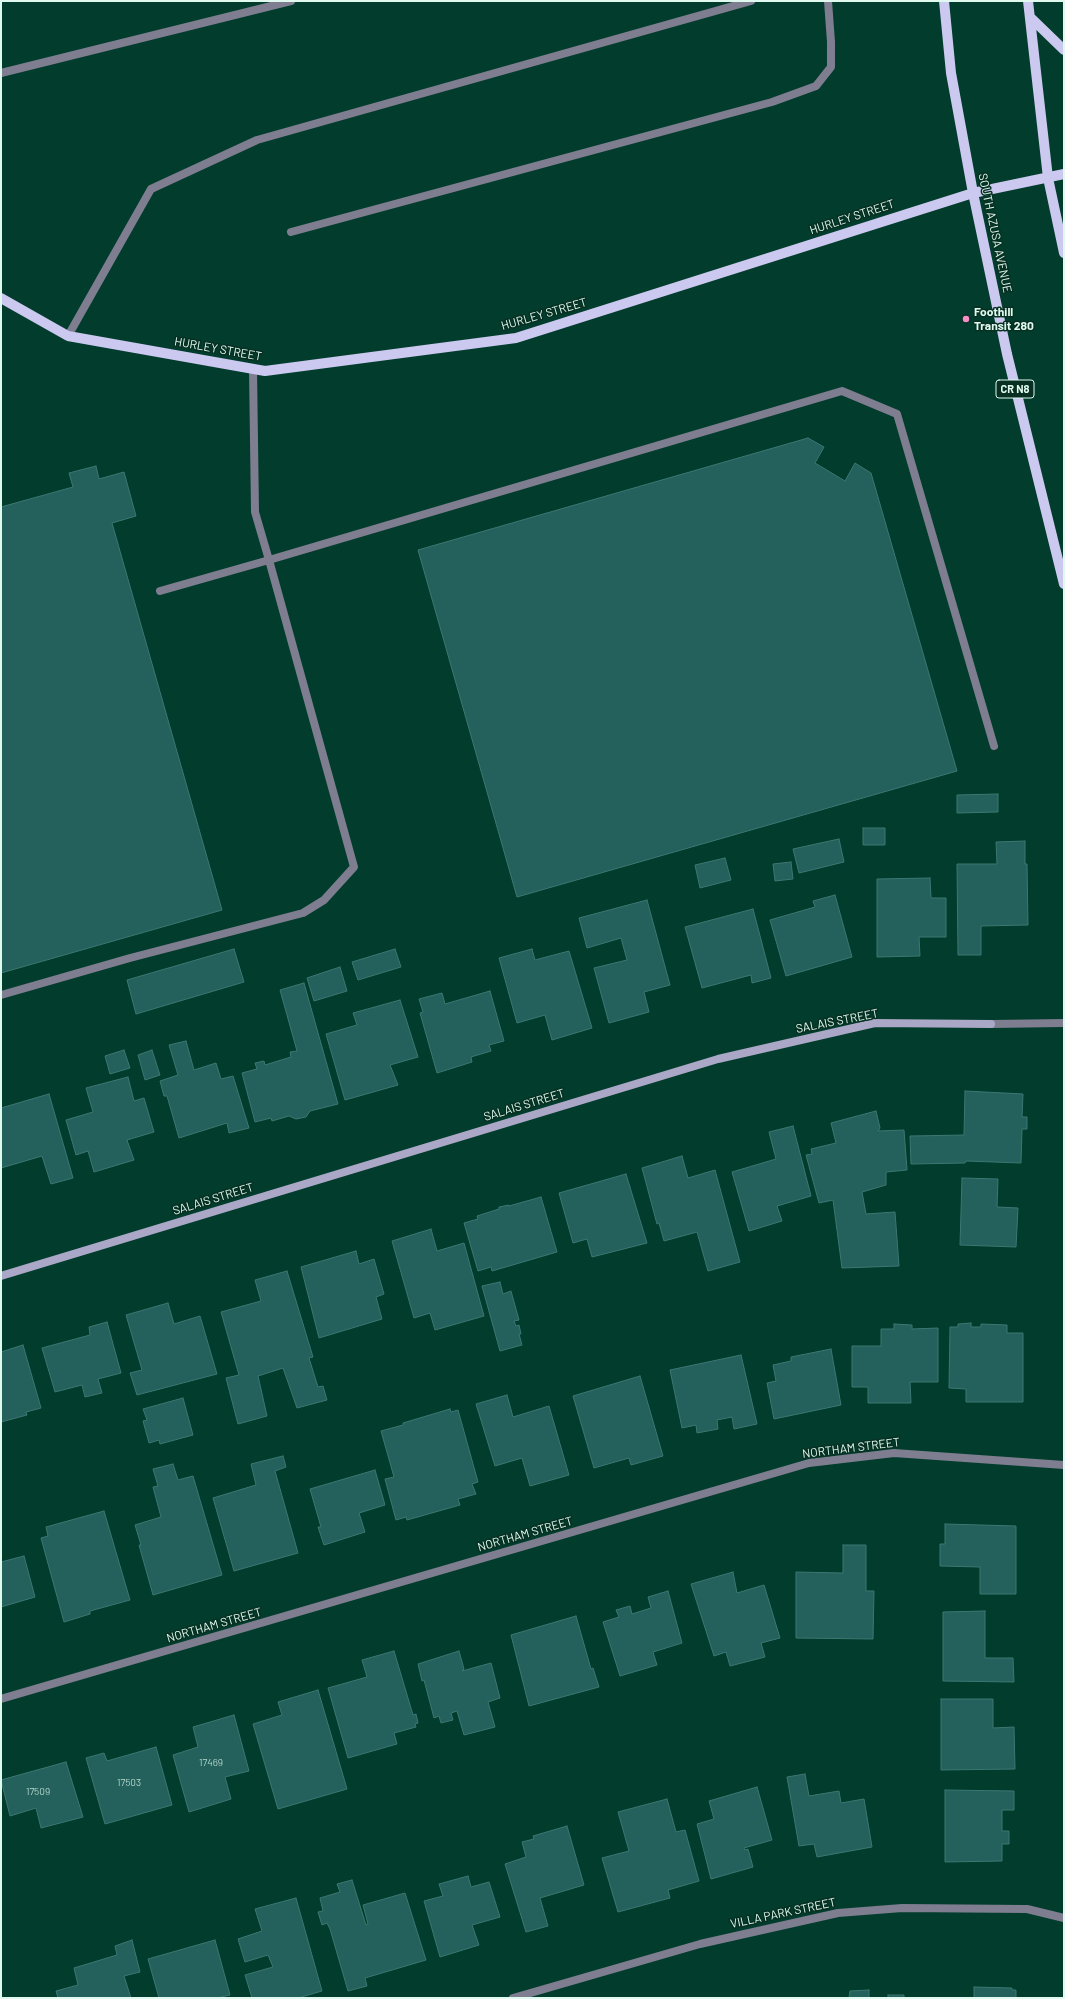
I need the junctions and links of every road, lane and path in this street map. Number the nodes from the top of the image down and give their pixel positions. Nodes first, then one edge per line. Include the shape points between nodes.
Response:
1 (291, 1) edge
2 (751, 1) edge
3 (828, 1) edge
4 (944, 1) edge
5 (1028, 1) edge
6 (1031, 18) junction
7 (1064, 50) edge
8 (1, 73) edge
9 (1064, 174) edge
10 (1048, 178) junction
11 (973, 193) junction
12 (291, 232) dead end
13 (1064, 253) edge
14 (1, 298) edge
15 (68, 336) junction
16 (253, 369) junction
17 (269, 560) junction
18 (1064, 584) edge
19 (160, 591) dead end
20 (994, 746) dead end
21 (1, 995) edge
22 (1064, 1023) edge
23 (1, 1276) edge
24 (1064, 1465) edge
25 (1, 1699) edge
26 (1064, 1918) edge
27 (514, 1998) edge

1 - 8 street
2 - 15 street via 257,140 151,189
3 - 12 street via 831,67 816,86 772,102
4 - 11 main road, SOUTH AZUSA AVENUE / CR N8 via 951,73
5 - 6 main road
6 - 7 main road
6 - 10 main road
9 - 10 main road, HURLEY STREET
10 - 11 main road, HURLEY STREET
10 - 13 main road
11 - 16 main road, HURLEY STREET via 516,338 265,371
11 - 18 main road, SOUTH AZUSA AVENUE / CR N8 via 1007,354
14 - 15 main road, HURLEY STREET
15 - 16 main road, HURLEY STREET
16 - 17 street via 255,512
17 - 19 street
17 - 20 street via 842,391 897,414
17 - 21 street via 354,867 324,900 303,914 130,958
22 - 23 street, SALAIS STREET via 875,1023 718,1059
24 - 25 street, NORTHAM STREET via 894,1453 809,1463
26 - 27 street, VILLA PARK STREET via 1027,1908 902,1908 838,1913 700,1944

